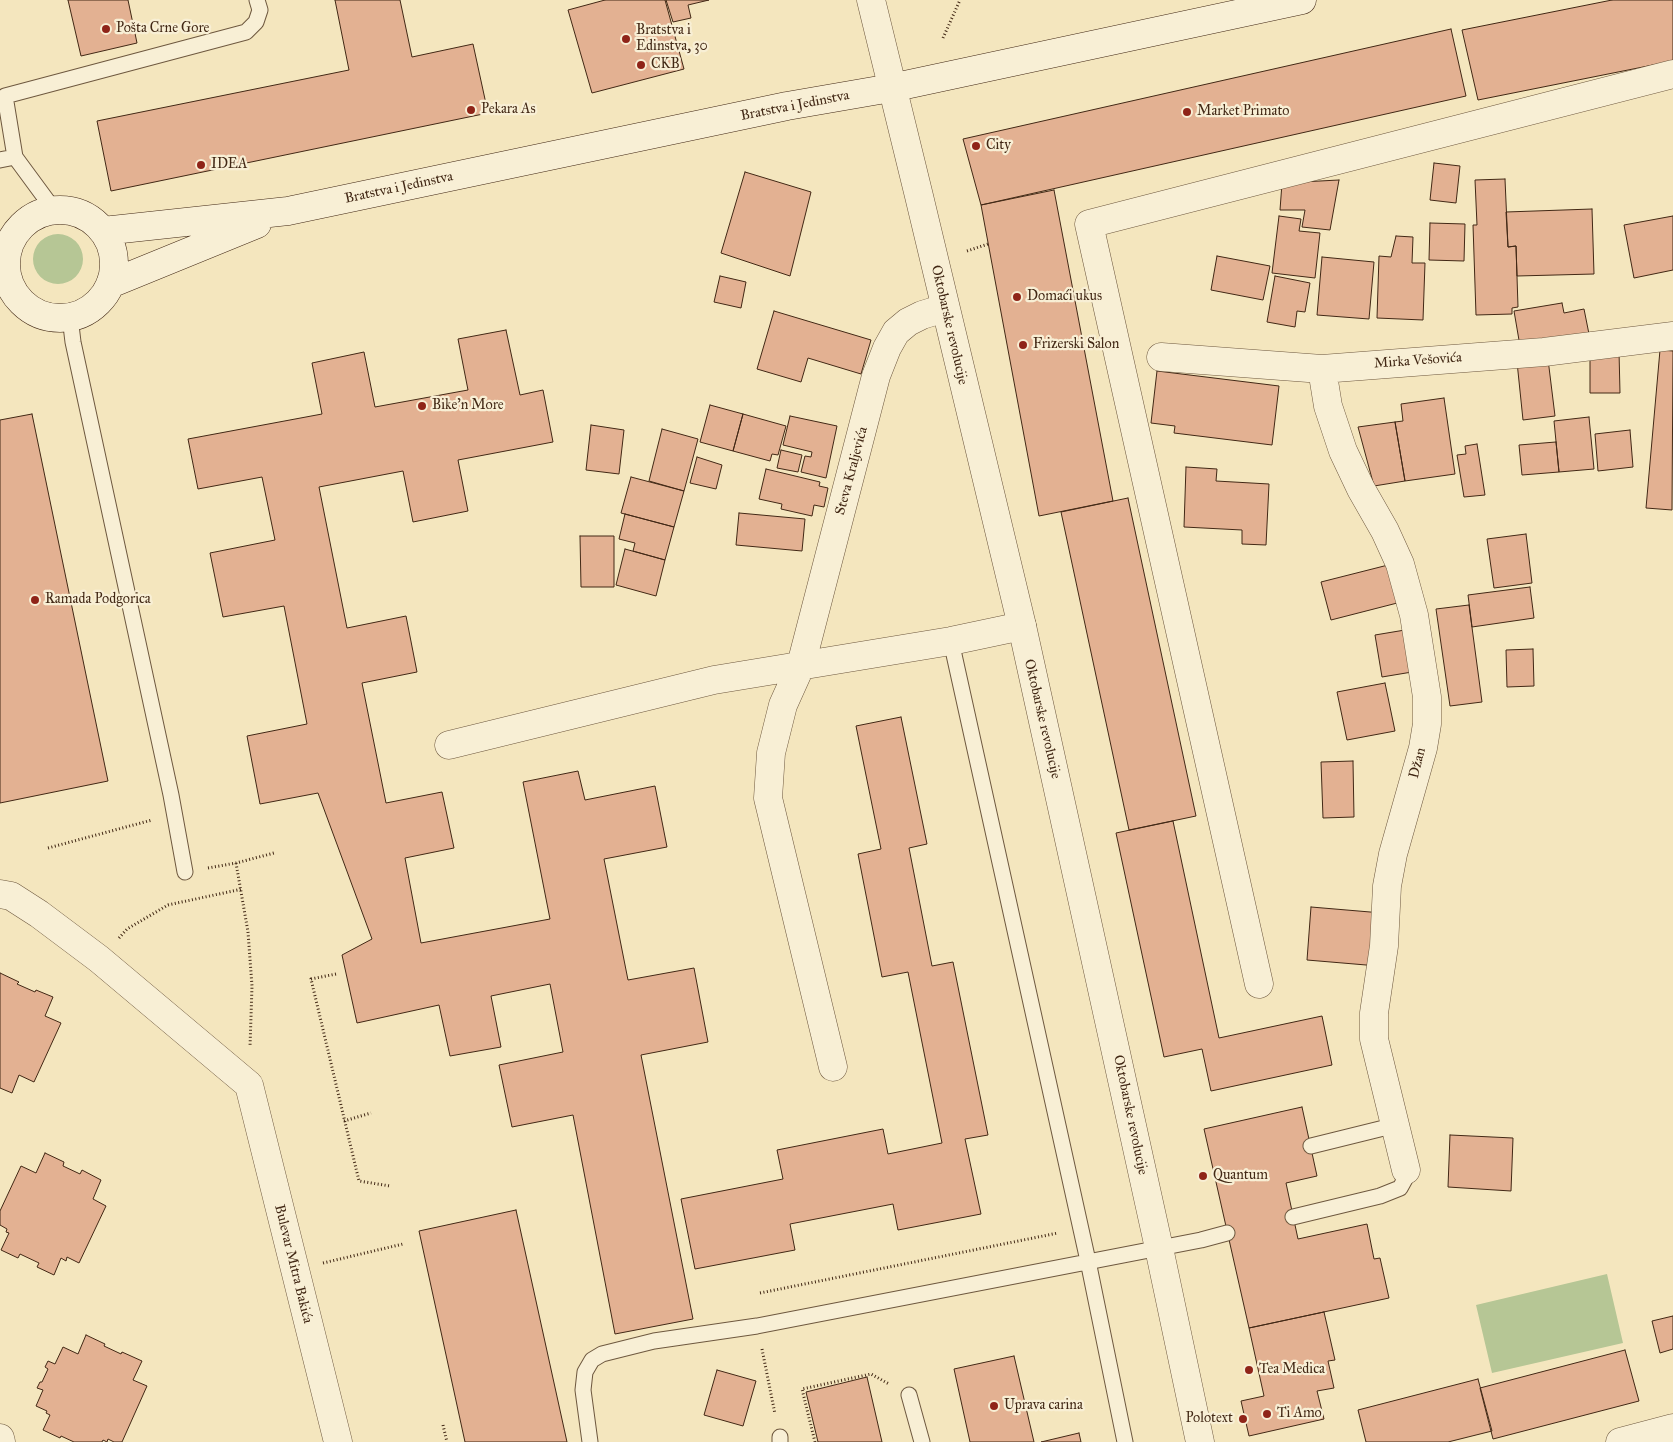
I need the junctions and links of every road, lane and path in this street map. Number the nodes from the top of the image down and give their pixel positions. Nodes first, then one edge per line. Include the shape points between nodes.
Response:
1 (257, 0) edge
2 (870, 0) edge
3 (960, 0) edge
4 (1302, 0) edge
5 (944, 38) dead end
6 (1673, 74) edge
7 (892, 88) junction
8 (7, 158) edge
9 (54, 210) junction
10 (288, 211) junction
11 (103, 231) junction
12 (6, 240) edge
13 (988, 244) dead end
14 (967, 251) dead end
15 (110, 284) junction
16 (11, 304) edge
17 (945, 308) junction
18 (70, 317) junction
19 (1673, 336) edge
20 (1161, 357) dead end
21 (1322, 368) junction
22 (1022, 626) junction
23 (951, 641) junction
24 (801, 665) junction
25 (449, 745) dead end
26 (174, 814) junction
27 (48, 848) dead end
28 (274, 853) dead end
29 (236, 863) junction
30 (185, 872) joint
31 (242, 889) junction
32 (0, 894) edge
33 (99, 958) junction
34 (336, 974) dead end
35 (1259, 984) dead end
36 (833, 1067) dead end
37 (249, 1085) junction
38 (371, 1113) dead end
39 (344, 1121) junction
40 (1396, 1126) junction
41 (1311, 1146) dead end
42 (1406, 1170) joint
43 (390, 1186) dead end
44 (1293, 1217) dead end
45 (1080, 1228) junction
46 (1227, 1233) dead end
47 (403, 1244) dead end
48 (1159, 1248) junction
49 (1088, 1261) junction
50 (295, 1269) junction
51 (760, 1292) dead end
52 (757, 1326) junction
53 (909, 1395) joint
54 (443, 1425) dead end
55 (1673, 1428) edge
56 (0, 1438) edge
57 (780, 1439) edge
58 (1, 1442) edge
59 (338, 1442) edge
60 (447, 1442) edge
61 (590, 1442) edge
62 (815, 1442) edge
63 (922, 1442) edge
64 (1125, 1442) edge
65 (1200, 1442) edge
66 (1620, 1442) edge

1 - 8 lane via 260,10 256,22 246,32 4,96
2 - 7 street, Oktobarske revolucije
3 - 5 path
4 - 7 street, Bratstva i Jedinstva
6 - 35 street via 1089,224
7 - 10 street, Bratstva i Jedinstva via 780,107
7 - 17 street, Oktobarske revolucije
8 - 9 lane
9 - 11 street via 72,211 90,218
9 - 12 street via 37,215
10 - 11 street, Bratstva i Jedinstva
10 - 15 street, Bratstva i Jedinstva
11 - 15 street via 112,248 114,266
12 - 16 street
13 - 14 path
15 - 18 street via 101,300 87,311
16 - 18 street via 52,318
17 - 22 street, Oktobarske revolucije
17 - 24 street, Steva Kraljevića via 908,322 896,332 887,348 876,376
18 - 26 lane
19 - 21 street, Mirka Vešovića via 1544,352
20 - 21 street, Mirka Vešovića
21 - 40 street, Džan via 1328,406 1343,451 1400,564 1414,615 1427,697 1423,748 1387,886 1384,946 1374,1013 1374,1039
22 - 23 street
22 - 48 street, Oktobarske revolucije
23 - 24 street
23 - 45 lane
24 - 25 street via 714,680
24 - 36 street, Steva Kraljevića via 783,705 770,752 768,798
26 - 27 path
26 - 30 lane
28 - 29 path
29 - 30 path
29 - 31 path
31 - 33 path via 168,905 127,929
31 - 37 path via 252,986
32 - 33 street via 11,896 39,914
33 - 37 street
34 - 39 path via 311,979
37 - 50 street, Bulevar Mitra Bakića
38 - 39 path
39 - 43 path via 359,1181
40 - 41 lane
40 - 42 street, Džan
42 - 44 lane via 1406,1179 1400,1188
45 - 49 lane
45 - 51 path
46 - 48 lane
47 - 50 path
48 - 49 lane
48 - 65 street, Oktobarske revolucije
49 - 52 lane
49 - 64 lane
50 - 59 street, Bulevar Mitra Bakića
52 - 57 path
52 - 61 lane via 654,1341 602,1354 592,1360 585,1372 583,1390
53 - 62 path via 871,1374 802,1390
53 - 63 lane
54 - 60 path
55 - 66 street
56 - 58 street

